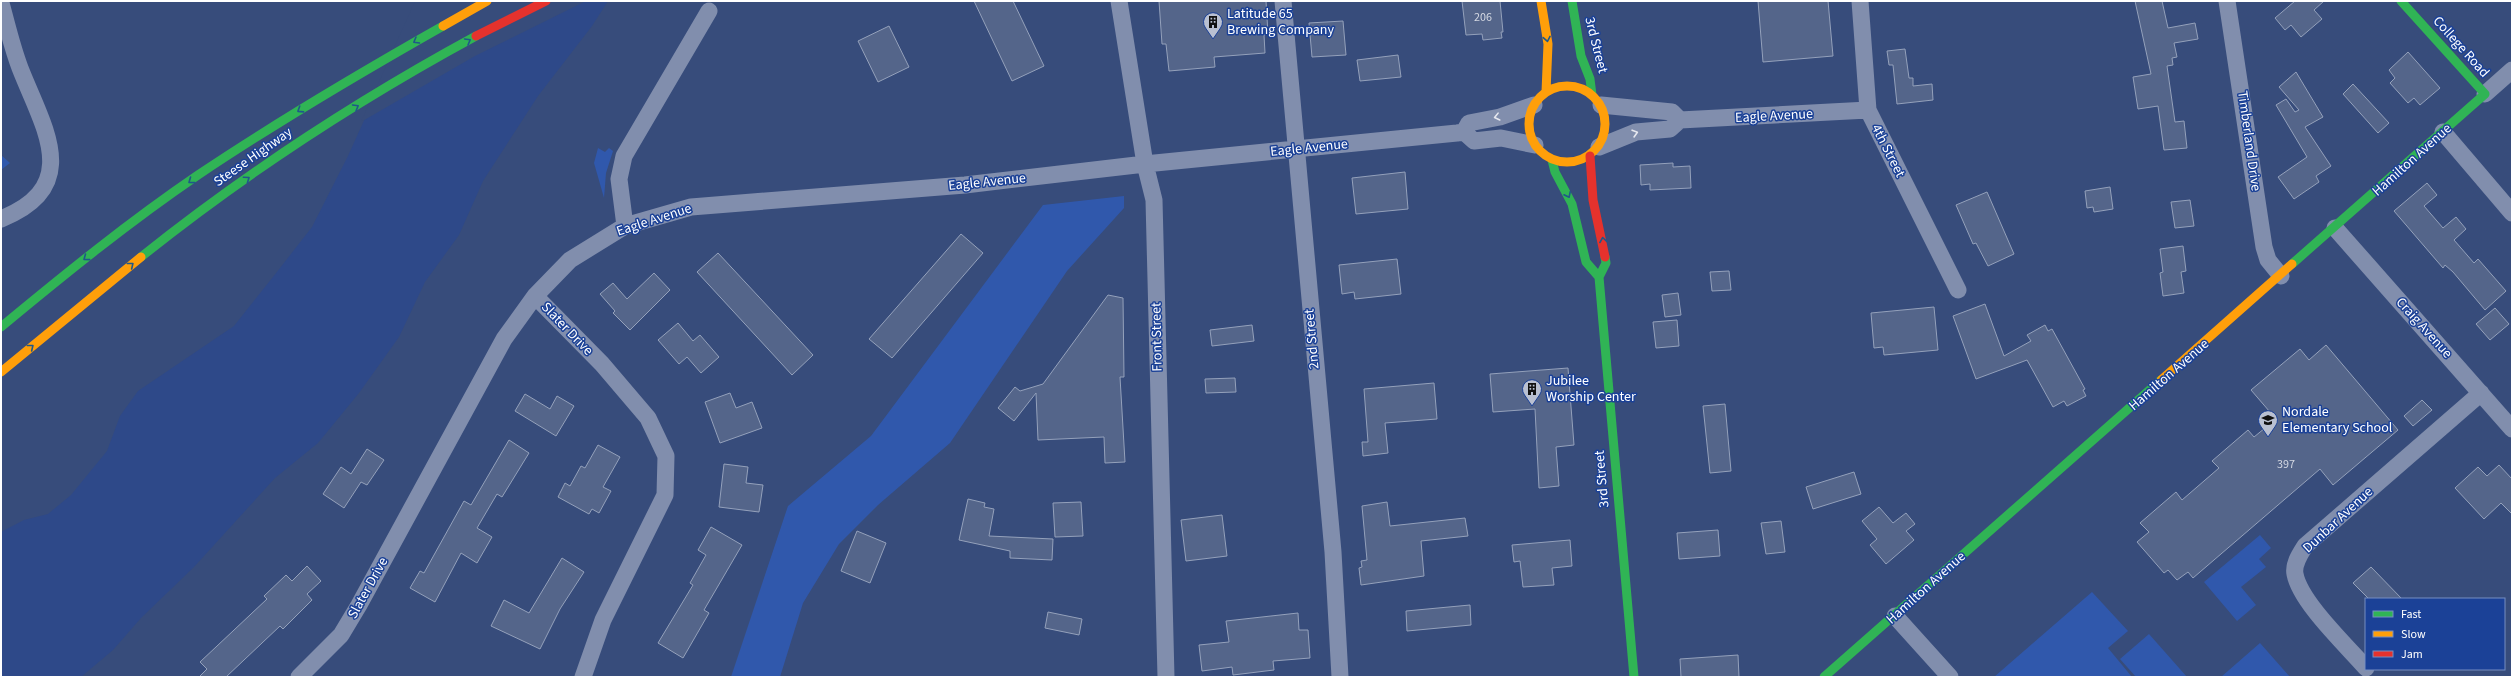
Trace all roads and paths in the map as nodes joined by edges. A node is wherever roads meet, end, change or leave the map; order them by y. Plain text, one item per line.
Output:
1 (487, 1) edge
2 (546, 1) edge
3 (1119, 1) edge
4 (1283, 1) edge
5 (1541, 1) edge
6 (1572, 1) edge
7 (1860, 1) edge
8 (2227, 1) edge
9 (2401, 1) edge
10 (1, 3) edge
11 (709, 11) dead end
12 (2512, 70) edge
13 (1546, 92) junction
14 (2485, 94) junction
15 (1596, 100) junction
16 (1534, 105) junction
17 (1868, 110) junction
18 (1680, 120) junction
19 (1464, 132) junction
20 (2443, 132) junction
21 (1535, 145) junction
22 (1296, 150) junction
23 (1594, 151) junction
24 (1552, 160) junction
25 (1145, 164) junction
26 (2512, 213) edge
27 (1, 219) edge
28 (626, 226) junction
29 (2335, 228) junction
30 (2281, 276) junction
31 (1599, 277) junction
32 (1958, 290) dead end
33 (535, 296) junction
34 (1, 327) edge
35 (1, 372) edge
36 (2481, 393) junction
37 (2512, 429) edge
38 (1895, 616) junction
39 (2365, 668) edge
40 (299, 677) edge
41 (583, 677) edge
42 (1166, 677) edge
43 (1340, 677) edge
44 (1634, 677) edge
45 (1824, 677) edge
46 (1950, 677) edge

1 -> 34 main road, Steese Highway
35 -> 2 main road, Steese Highway
3 - 25 street, Front Street
4 - 22 street, 2nd Street
5 -> 13 main road
6 - 15 main road, 3rd Street
7 - 17 street, 4th Street
8 - 30 street, Timberland Drive
9 - 14 main road, College Road
10 - 27 street
11 - 28 street
12 - 14 street, Hamilton Avenue
13 - 15 main road
13 - 16 main road
14 - 20 main road, Hamilton Avenue
15 - 18 street, Eagle Avenue
15 - 23 main road
16 -> 19 street, Eagle Avenue
16 - 21 main road
17 - 18 street, Eagle Avenue
17 - 32 street, 4th Street
23 -> 18 street, Eagle Avenue
19 - 21 street
19 - 22 street, Eagle Avenue
20 - 26 street
20 - 29 main road, Hamilton Avenue
21 - 24 main road
22 - 25 street, Eagle Avenue
22 - 43 street, 2nd Street
23 - 24 main road
31 -> 23 main road, 3rd Street
24 -> 31 main road
25 - 28 street, Eagle Avenue
25 - 42 street, Front Street
28 - 33 street, Eagle Avenue
29 - 30 main road, Hamilton Avenue
29 - 36 street, Craig Avenue
30 - 38 main road, Hamilton Avenue
31 - 44 main road, 3rd Street
33 - 40 street, Slater Drive
33 - 41 street, Slater Drive
36 - 37 street, Craig Avenue
36 - 39 street, Dunbar Avenue
38 - 45 main road, Hamilton Avenue
38 - 46 street

